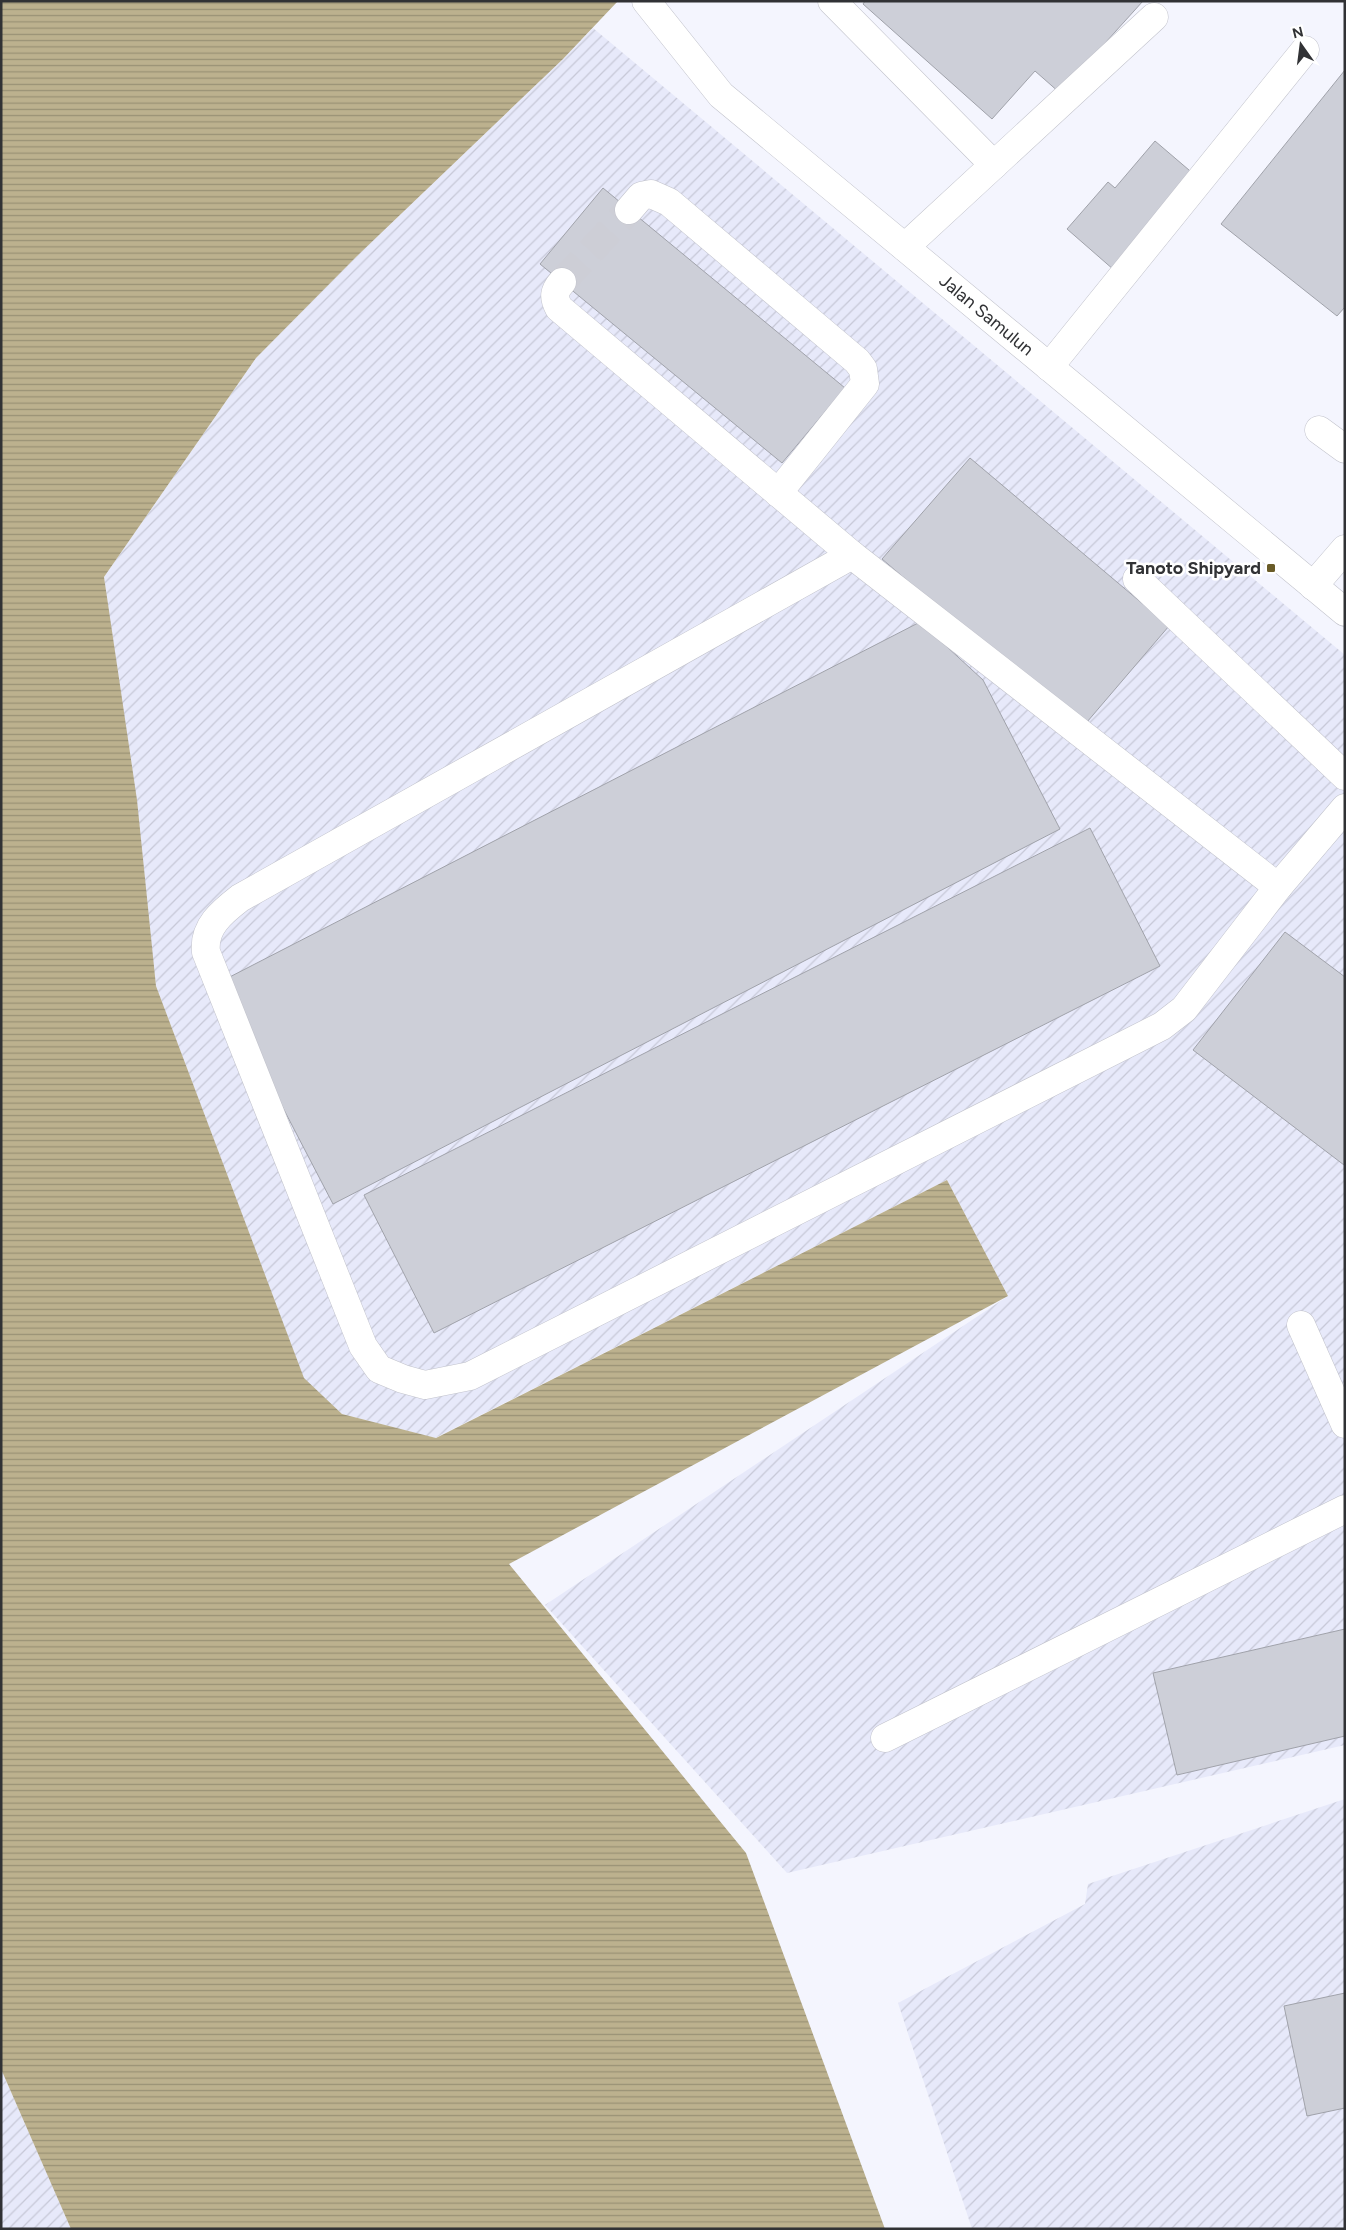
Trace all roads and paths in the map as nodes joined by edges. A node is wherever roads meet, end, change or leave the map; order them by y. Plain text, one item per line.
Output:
1 (646, 1) edge
2 (832, 1) edge
3 (1154, 17) dead end
4 (1305, 50) dead end
5 (994, 165) junction
6 (628, 210) tunnel mouth
7 (905, 247) junction
8 (562, 282) tunnel mouth
9 (1050, 367) junction
10 (1319, 430) dead end
11 (1345, 449) edge
12 (778, 493) junction
13 (1345, 549) edge
14 (852, 556) junction
15 (1136, 579) dead end
16 (1313, 586) junction
17 (1345, 612) edge
18 (1345, 776) edge
19 (1345, 808) edge
20 (1278, 887) junction
21 (1301, 1325) dead end
22 (1345, 1424) edge
23 (1345, 1509) edge
24 (885, 1738) dead end

1 - 7 street, Jalan Samulun
2 - 5 street
3 - 5 street
4 - 9 street
5 - 7 street
6 - 12 street
7 - 9 street, Jalan Samulun
8 - 12 street
9 - 16 street, Jalan Samulun
10 - 11 street
12 - 14 street
13 - 16 street
14 - 20 street
14 - 20 street
15 - 18 street
16 - 17 street, Jalan Samulun
19 - 20 street
21 - 22 street
23 - 24 street

